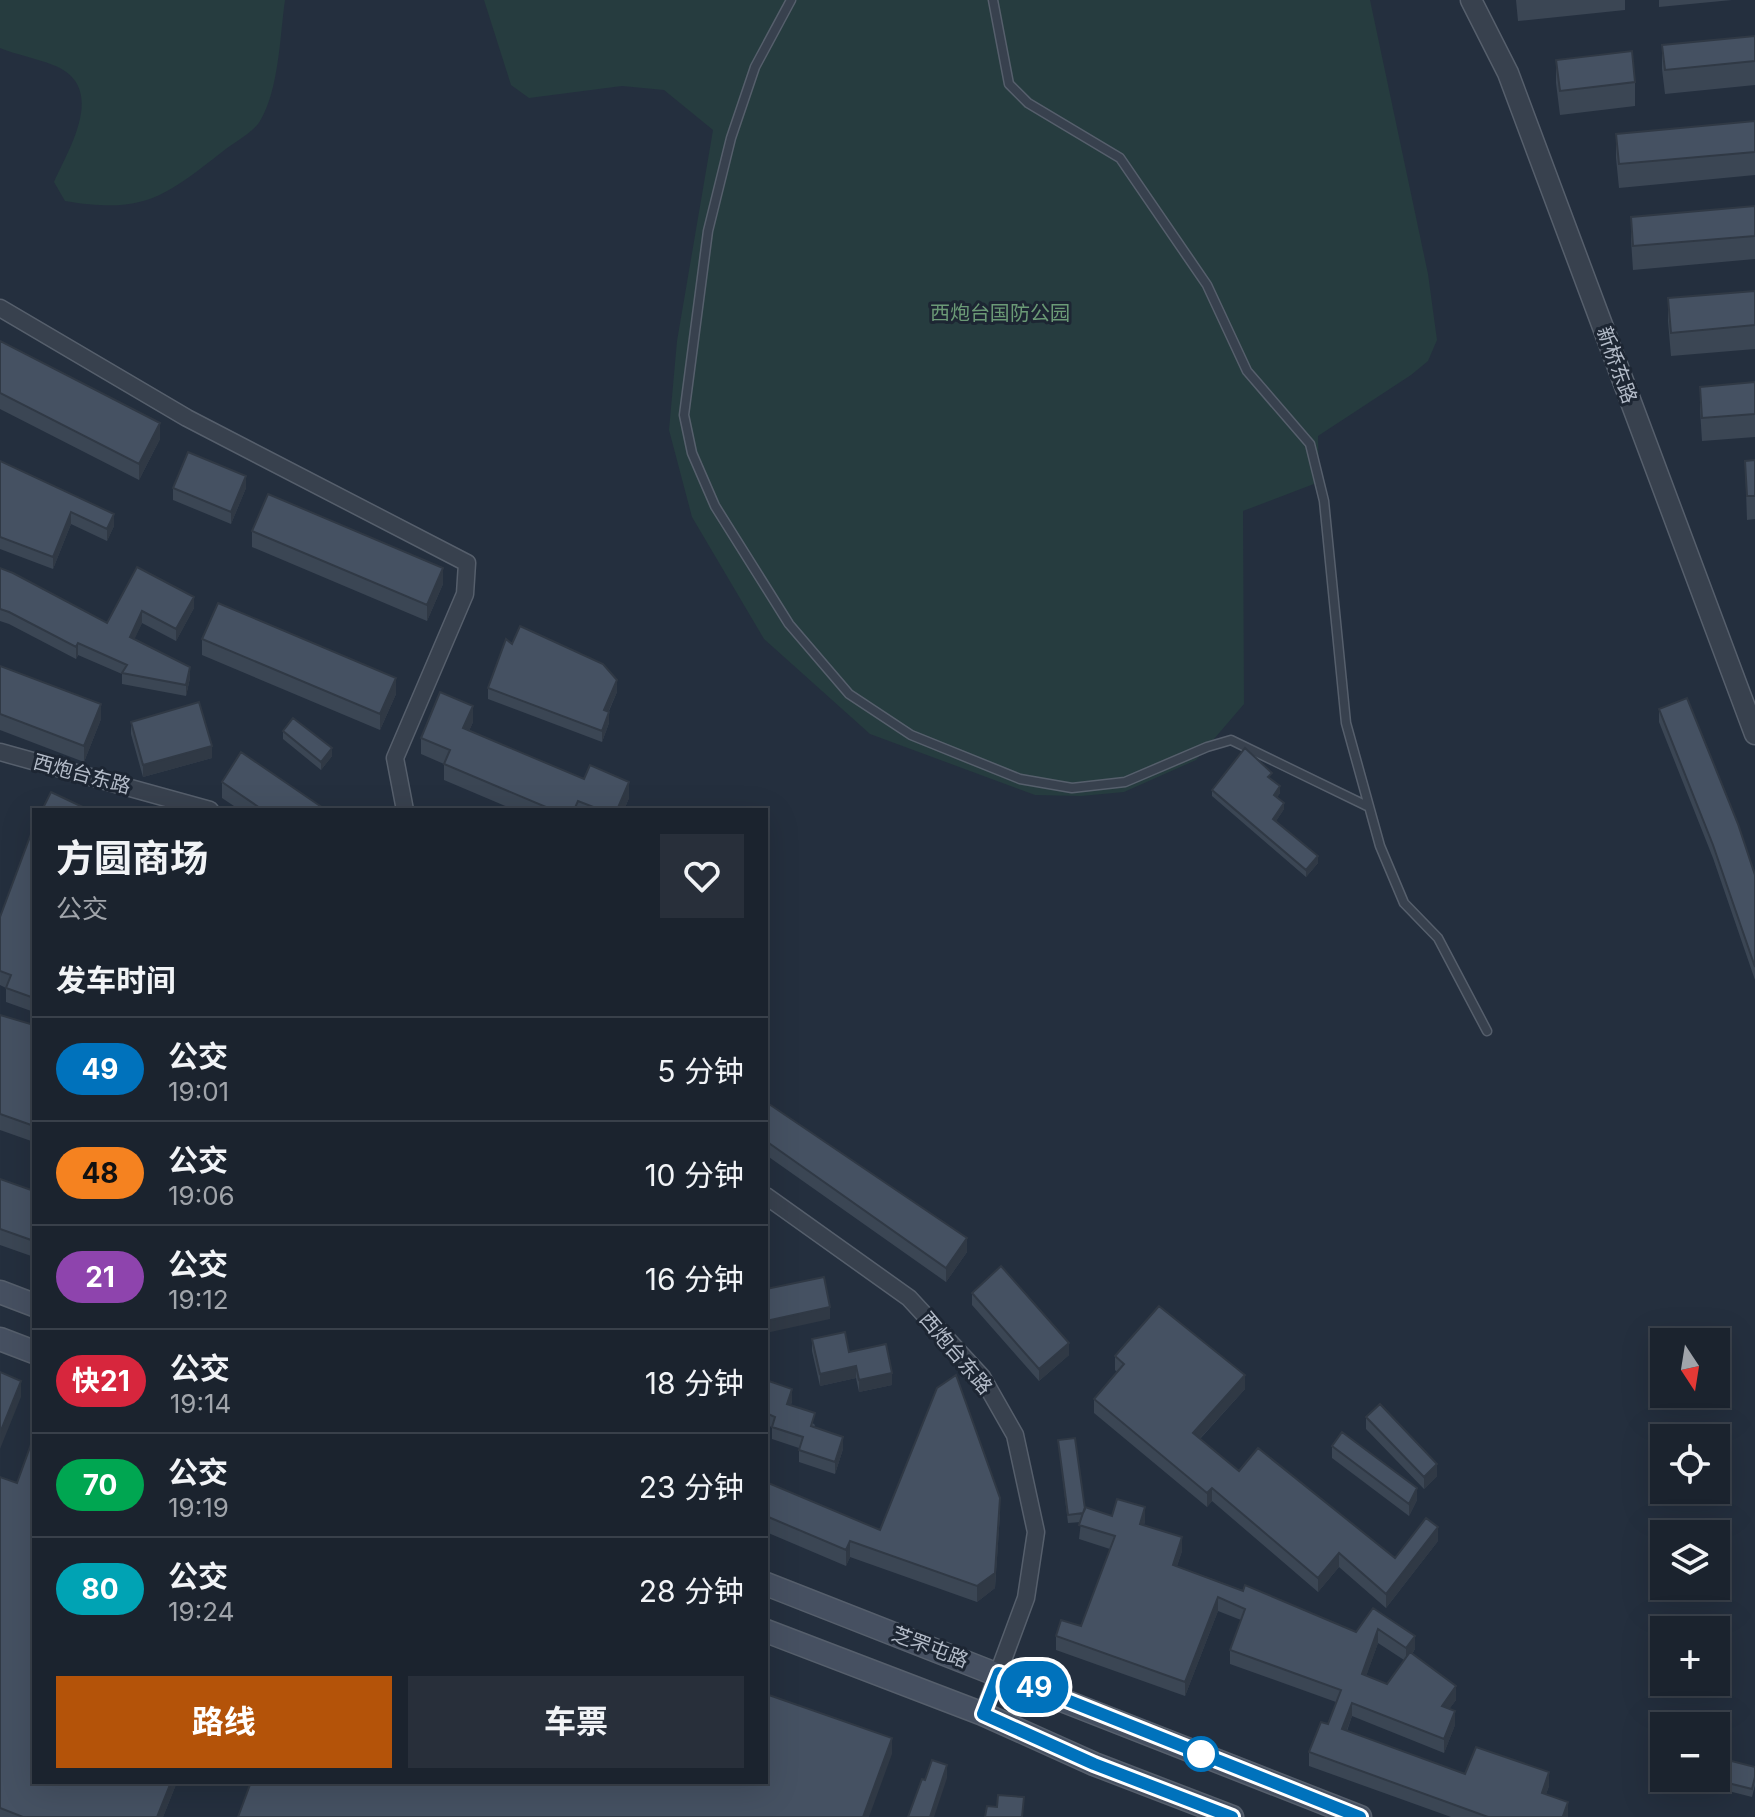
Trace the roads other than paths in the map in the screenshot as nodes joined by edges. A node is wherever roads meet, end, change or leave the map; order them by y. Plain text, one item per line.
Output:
1 (791, 0) edge
2 (993, 0) edge
3 (1471, 0) edge
4 (0, 308) edge
5 (1755, 734) edge
6 (0, 752) edge
7 (1369, 807) junction
8 (203, 808) edge
9 (405, 808) edge
10 (1487, 1031) dead end
11 (768, 1197) edge
12 (0, 1292) edge
13 (32, 1304) edge
14 (0, 1339) edge
15 (32, 1351) edge
16 (768, 1585) edge
17 (768, 1632) edge
18 (999, 1673) junction
19 (983, 1714) junction
20 (1232, 1817) edge
21 (1360, 1817) edge

1 - 7 lane
2 - 7 lane
3 - 5 street, 新桥东路
4 - 9 street
6 - 8 street, 西炮台东路
7 - 10 lane
11 - 18 street, 西炮台东路
12 - 13 main road
14 - 15 main road
16 - 18 main road, 芝罘屯路
17 - 19 main road
18 - 19 street, 西炮台东路
18 - 21 main road, 芝罘屯路
19 - 20 main road

